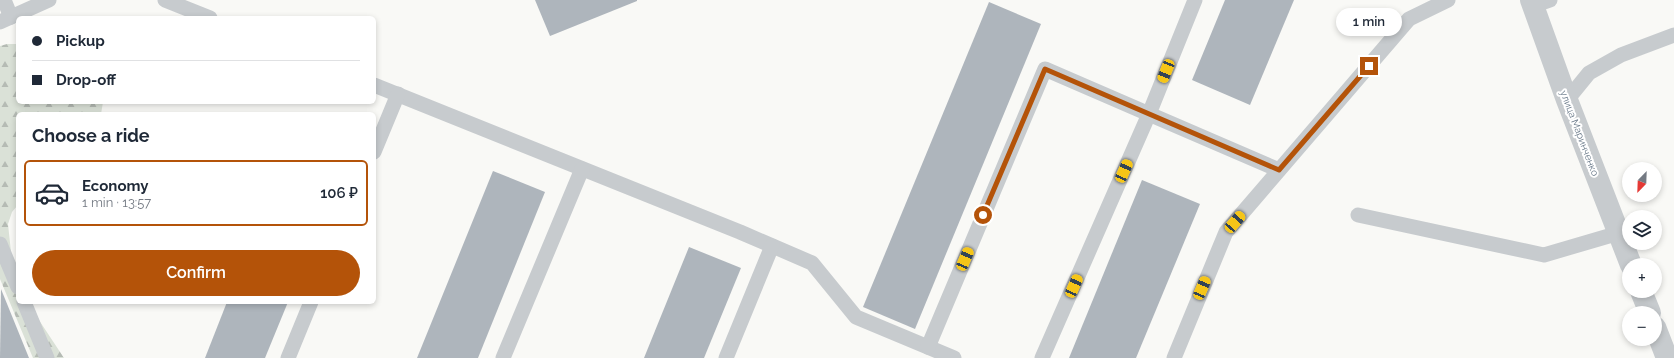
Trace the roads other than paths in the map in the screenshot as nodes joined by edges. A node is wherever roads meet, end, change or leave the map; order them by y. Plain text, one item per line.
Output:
1 (4, 0) edge
2 (49, 0) edge
3 (165, 0) edge
4 (1195, 0) edge
5 (1448, 0) edge
6 (1538, 2) edge
7 (205, 16) edge
8 (5, 20) edge
9 (1674, 35) edge
10 (376, 85) edge
11 (398, 94) junction
12 (1567, 100) junction
13 (1149, 114) junction
14 (376, 147) edge
15 (582, 169) junction
16 (1279, 170) junction
17 (1358, 215) dead end
18 (1619, 233) junction
19 (0, 244) edge
20 (772, 246) junction
21 (1628, 258) edge
22 (16, 282) edge
23 (25, 304) edge
24 (310, 304) edge
25 (1662, 345) edge
26 (928, 347) junction
27 (47, 358) edge
28 (288, 358) edge
29 (503, 358) edge
30 (726, 358) edge
31 (954, 358) edge
32 (1042, 358) edge
33 (1174, 358) edge
34 (1667, 358) edge

1 - 8 lane
2 - 8 lane
3 - 7 lane
4 - 13 lane
5 - 16 lane
6 - 12 street, улица Маринченко
9 - 12 lane
10 - 11 lane
11 - 14 lane
11 - 15 lane
12 - 18 street, улица Маринченко
13 - 16 lane
13 - 26 lane
13 - 32 lane
15 - 20 lane
15 - 29 lane
16 - 33 lane
17 - 18 lane
18 - 21 street, улица Маринченко
19 - 22 lane
20 - 26 lane
20 - 30 lane
23 - 27 lane
24 - 28 lane
25 - 34 street
26 - 31 lane

